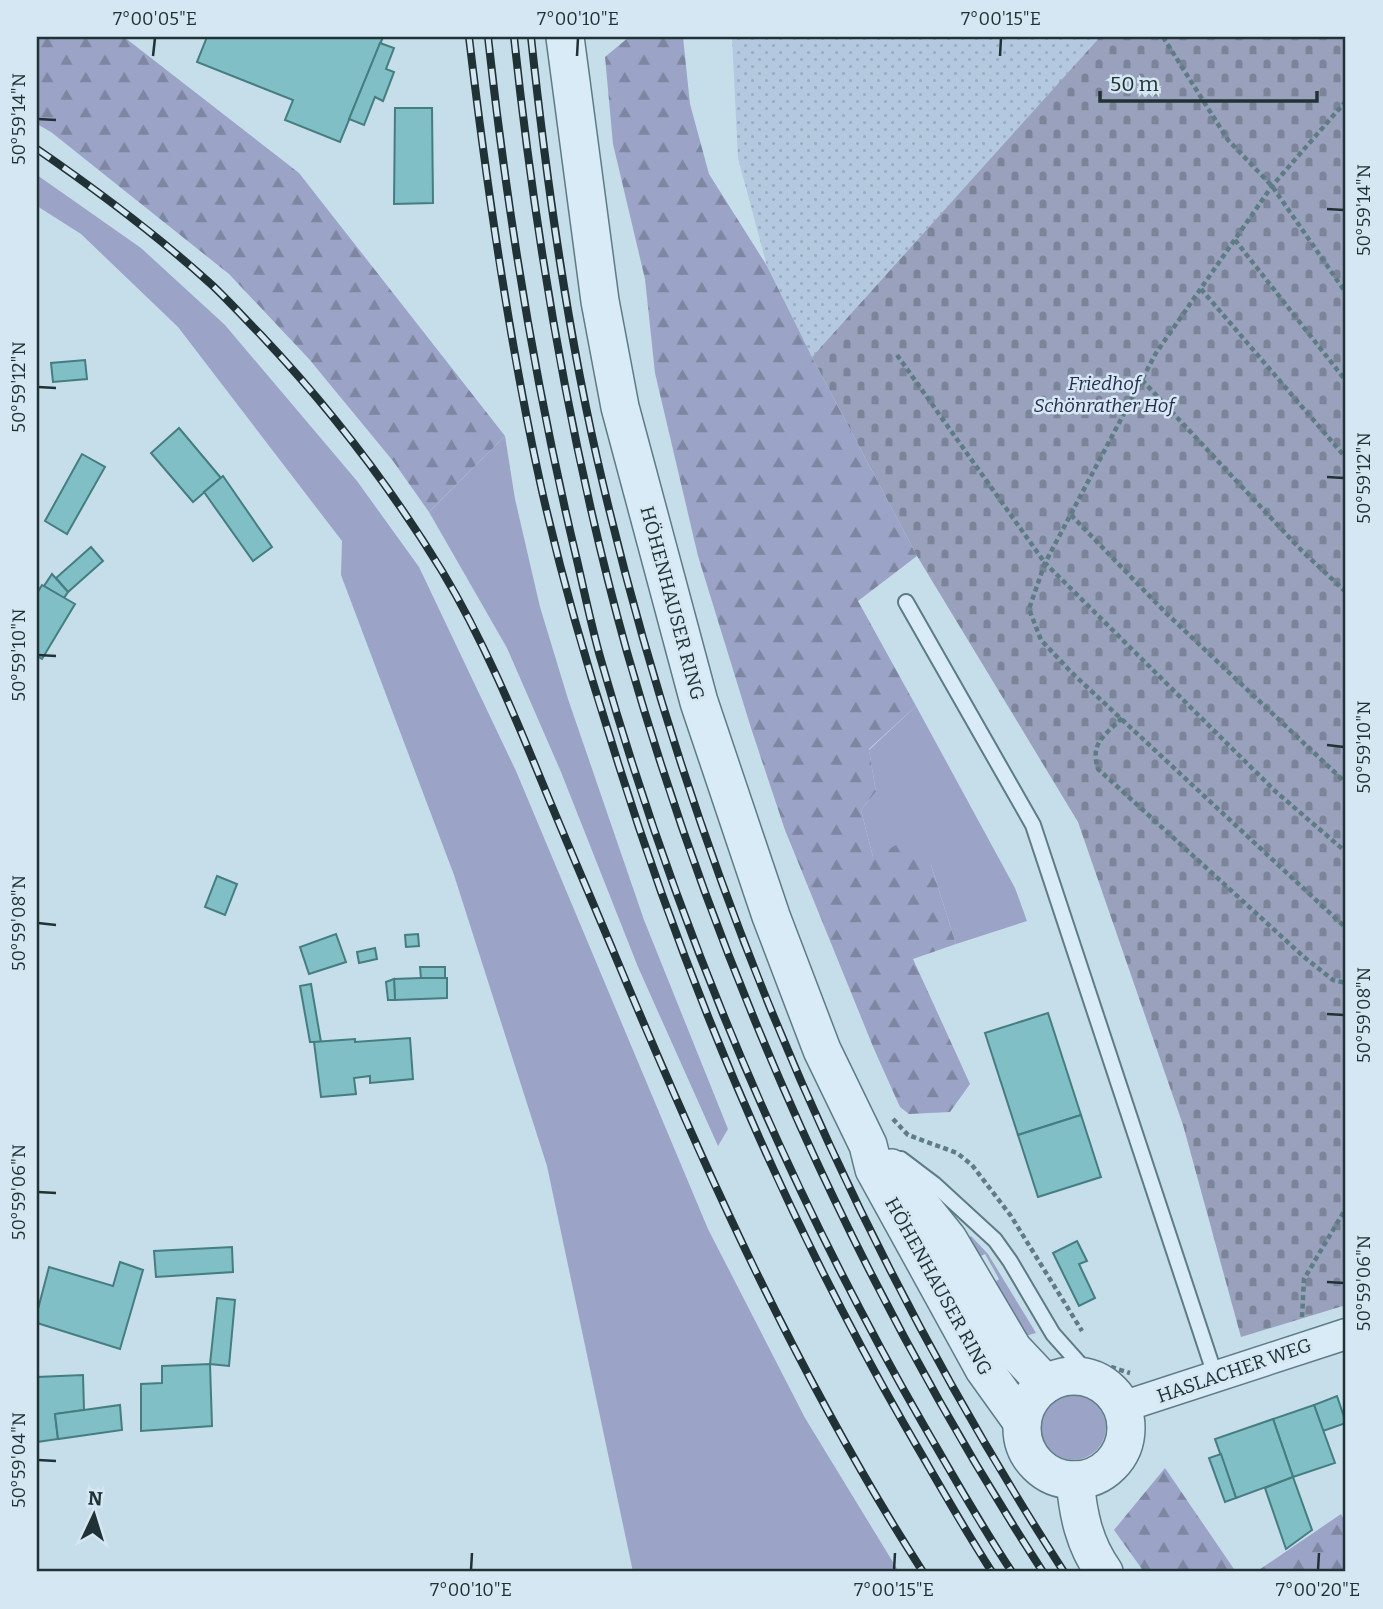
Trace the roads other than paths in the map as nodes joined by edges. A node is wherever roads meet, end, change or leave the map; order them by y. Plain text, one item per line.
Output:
1 (565, 37) edge
2 (906, 601) dead end
3 (868, 1145) junction
4 (1346, 1334) edge
5 (1101, 1373) junction
6 (1215, 1375) junction
7 (1046, 1384) junction
8 (1122, 1407) junction
9 (1022, 1422) junction
10 (1075, 1480) junction
11 (1104, 1572) edge

1 - 3 street, HÖHENHAUSER RING
2 - 6 lane
3 - 5 lane
3 - 7 street, HÖHENHAUSER RING
3 - 9 street, HÖHENHAUSER RING
4 - 6 street, HASLACHER WEG
5 - 7 street
5 - 8 street
6 - 8 street, HASLACHER WEG
7 - 9 street
8 - 10 street
9 - 10 street, HÖHENHAUSER RING
10 - 11 street

